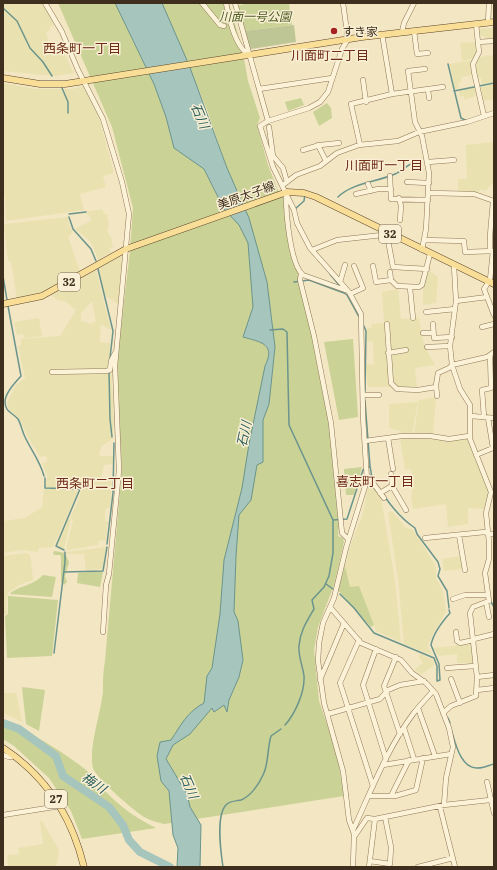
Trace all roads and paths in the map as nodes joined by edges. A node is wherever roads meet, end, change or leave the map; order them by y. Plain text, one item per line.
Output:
1 (45, 3) edge
2 (202, 3) edge
3 (226, 3) edge
4 (234, 3) edge
5 (343, 3) edge
6 (414, 3) edge
7 (489, 3) edge
8 (491, 22) edge
9 (476, 24) junction
10 (224, 26) dead end
11 (414, 31) junction
12 (402, 32) junction
13 (382, 34) junction
14 (348, 39) junction
15 (494, 41) edge
16 (478, 42) junction
17 (428, 53) dead end
18 (248, 55) junction
19 (425, 69) dead end
20 (3, 78) edge
21 (332, 78) junction
22 (85, 80) junction
23 (363, 80) dead end
24 (443, 87) dead end
25 (428, 89) junction
26 (259, 90) junction
27 (410, 91) junction
28 (392, 94) junction
29 (429, 98) dead end
30 (366, 102) junction
31 (494, 113) edge
32 (484, 116) junction
33 (268, 121) junction
34 (269, 127) dead end
35 (419, 132) junction
36 (339, 143) dead end
37 (318, 145) junction
38 (360, 145) junction
39 (303, 150) dead end
40 (454, 160) dead end
41 (326, 161) junction
42 (428, 162) junction
43 (390, 176) dead end
44 (287, 182) junction
45 (407, 182) dead end
46 (429, 183) junction
47 (368, 184) dead end
48 (283, 185) junction
49 (391, 189) junction
50 (371, 191) junction
51 (285, 193) junction
52 (429, 193) junction
53 (356, 194) dead end
54 (399, 198) junction
55 (428, 200) junction
56 (494, 201) edge
57 (400, 220) dead end
58 (389, 235) junction
59 (424, 240) junction
60 (129, 248) junction
61 (312, 250) junction
62 (422, 250) junction
63 (492, 251) edge
64 (430, 254) junction
65 (345, 265) dead end
66 (354, 266) dead end
67 (373, 266) dead end
68 (454, 266) junction
69 (427, 269) junction
70 (390, 272) dead end
71 (301, 274) junction
72 (391, 280) junction
73 (340, 282) junction
74 (491, 283) edge
75 (410, 288) junction
76 (350, 293) junction
77 (487, 297) junction
78 (456, 301) junction
79 (3, 304) edge
80 (456, 308) junction
81 (426, 312) dead end
82 (494, 315) edge
83 (413, 318) dead end
84 (387, 324) dead end
85 (433, 324) dead end
86 (494, 324) edge
87 (482, 327) dead end
88 (423, 333) dead end
89 (433, 333) junction
90 (452, 337) junction
91 (450, 346) junction
92 (427, 347) dead end
93 (406, 350) dead end
94 (116, 352) junction
95 (388, 354) junction
96 (492, 354) edge
97 (452, 365) junction
98 (52, 372) dead end
99 (492, 375) edge
100 (436, 388) junction
101 (365, 395) junction
102 (379, 395) dead end
103 (437, 396) dead end
104 (471, 416) junction
105 (486, 417) junction
106 (494, 418) edge
107 (469, 436) junction
108 (388, 438) junction
109 (365, 441) junction
110 (493, 446) edge
111 (476, 455) junction
112 (393, 469) dead end
113 (391, 474) dead end
114 (367, 475) junction
115 (392, 486) junction
116 (380, 493) junction
117 (384, 498) dead end
118 (406, 510) dead end
119 (488, 534) junction
120 (494, 534) edge
121 (458, 535) junction
122 (425, 538) dead end
123 (348, 539) junction
124 (465, 570) dead end
125 (487, 595) junction
126 (453, 599) dead end
127 (486, 602) junction
128 (330, 607) junction
129 (489, 617) dead end
130 (344, 623) junction
131 (103, 632) dead end
132 (456, 632) dead end
133 (494, 634) edge
134 (474, 639) junction
135 (359, 640) junction
136 (376, 649) junction
137 (396, 657) junction
138 (475, 666) junction
139 (447, 668) dead end
140 (494, 675) edge
141 (477, 677) junction
142 (450, 679) dead end
143 (320, 681) junction
144 (424, 681) junction
145 (494, 688) edge
146 (477, 690) junction
147 (433, 691) junction
148 (386, 692) junction
149 (368, 702) junction
150 (460, 702) junction
151 (348, 708) junction
152 (418, 708) junction
153 (328, 714) junction
154 (443, 714) junction
155 (404, 728) junction
156 (400, 734) junction
157 (3, 748) edge
158 (451, 754) junction
159 (3, 755) edge
160 (15, 756) junction
161 (434, 756) junction
162 (423, 758) junction
163 (386, 759) junction
164 (411, 760) junction
165 (383, 765) junction
166 (487, 782) dead end
167 (374, 786) junction
168 (369, 796) junction
169 (391, 796) junction
170 (490, 800) junction
171 (60, 806) junction
172 (442, 806) junction
173 (494, 813) edge
174 (3, 814) edge
175 (385, 817) junction
176 (375, 819) junction
177 (353, 830) junction
178 (354, 837) junction
179 (453, 858) junction
180 (370, 861) junction
181 (84, 867) edge
182 (353, 867) edge
183 (369, 867) edge
184 (418, 867) edge
185 (455, 867) edge

1 - 22 street
2 - 10 street
3 - 18 street
4 - 18 street
5 - 14 street
6 - 12 street
7 - 8 street
8 - 9 main road
9 - 11 main road
9 - 16 street
11 - 12 main road
11 - 17 street
12 - 13 main road
13 - 14 main road
13 - 28 street
14 - 18 main road
14 - 21 street
15 - 16 street
16 - 32 street
18 - 22 main road
18 - 26 street
19 - 27 street
20 - 22 main road
21 - 26 street
21 - 33 street
22 - 60 street
23 - 30 street
24 - 25 street
25 - 27 street
25 - 29 street
26 - 33 street
27 - 28 street
27 - 35 street
28 - 30 street
30 - 38 street
31 - 32 street
32 - 35 street
33 - 48 street
34 - 44 street
35 - 38 street
35 - 42 street
36 - 37 street
37 - 39 street
37 - 41 street
38 - 41 street
40 - 42 street
41 - 44 street
42 - 46 street
43 - 49 street
44 - 48 street
45 - 46 street
46 - 52 street
47 - 50 street
48 - 51 street
49 - 50 street
49 - 54 street
50 - 53 street
51 - 58 main road, 美原太子線 / 32
51 - 60 main road, 美原太子線 / 32
51 - 61 street
51 - 71 street
52 - 55 street
52 - 56 street
54 - 55 street
54 - 57 street
55 - 59 street
56 - 63 street
58 - 61 street
58 - 62 main road, 美原太子線 / 32
58 - 69 street
59 - 62 street
59 - 63 street
60 - 79 main road, 美原太子線 / 32
60 - 94 street
61 - 73 street
62 - 64 main road, 美原太子線 / 32
63 - 74 street
64 - 68 main road, 美原太子線 / 32
64 - 69 street
65 - 73 street
66 - 76 street
67 - 72 street
68 - 74 main road, 美原太子線 / 32
68 - 78 street
69 - 75 street
70 - 72 street
71 - 76 street
71 - 123 street
72 - 75 street
73 - 76 street
74 - 77 street
75 - 83 street
76 - 101 street
77 - 78 street
77 - 82 street
78 - 80 street
80 - 81 street
80 - 90 street
84 - 95 street
85 - 89 street
86 - 87 street
88 - 89 street
89 - 90 street
90 - 91 street
91 - 92 street
91 - 97 street
93 - 95 street
94 - 98 street
94 - 131 street
95 - 100 street
96 - 97 street
96 - 99 street
97 - 100 street
97 - 104 street
99 - 105 street
100 - 103 street
101 - 102 street
101 - 109 street
104 - 105 street
104 - 107 street
105 - 106 street
105 - 110 street
107 - 108 street
107 - 111 street
108 - 109 street
108 - 112 street
109 - 114 street
110 - 111 street
111 - 119 street
113 - 115 street
114 - 116 street
114 - 123 street
115 - 116 street
115 - 118 street
116 - 117 street
119 - 120 street
119 - 121 street
119 - 125 street
121 - 122 street
121 - 124 street
123 - 128 street
125 - 126 street
125 - 127 street
127 - 129 street
127 - 134 street
128 - 130 street
128 - 143 street
130 - 135 street
130 - 143 street
132 - 134 street
133 - 134 street
134 - 138 street
135 - 136 street
135 - 151 street
136 - 137 street
136 - 149 street
137 - 144 street
137 - 148 street
138 - 139 street
138 - 141 street
140 - 141 street
141 - 146 street
142 - 150 street
143 - 153 street
144 - 147 street
144 - 148 street
145 - 146 street
146 - 150 street
147 - 152 street
147 - 154 street
148 - 149 street
148 - 156 street
149 - 151 street
149 - 163 street
150 - 154 street
151 - 153 street
151 - 167 street
152 - 155 street
152 - 161 street
153 - 177 street
154 - 158 street
155 - 156 street
155 - 164 street
156 - 163 street
157 - 160 main road, 27
158 - 161 street
158 - 172 street
159 - 160 street
160 - 171 main road, 27
161 - 162 street
162 - 164 street
162 - 169 street
163 - 165 street
164 - 165 street
164 - 169 street
165 - 167 street
166 - 170 street
167 - 168 street
168 - 169 street
168 - 177 street
170 - 172 street
170 - 173 street
171 - 174 street
171 - 181 main road, 27
172 - 175 street
172 - 179 street
175 - 176 street
175 - 180 street
176 - 178 street
176 - 180 street
177 - 178 street
178 - 182 street
179 - 184 street
179 - 185 street
180 - 183 street

